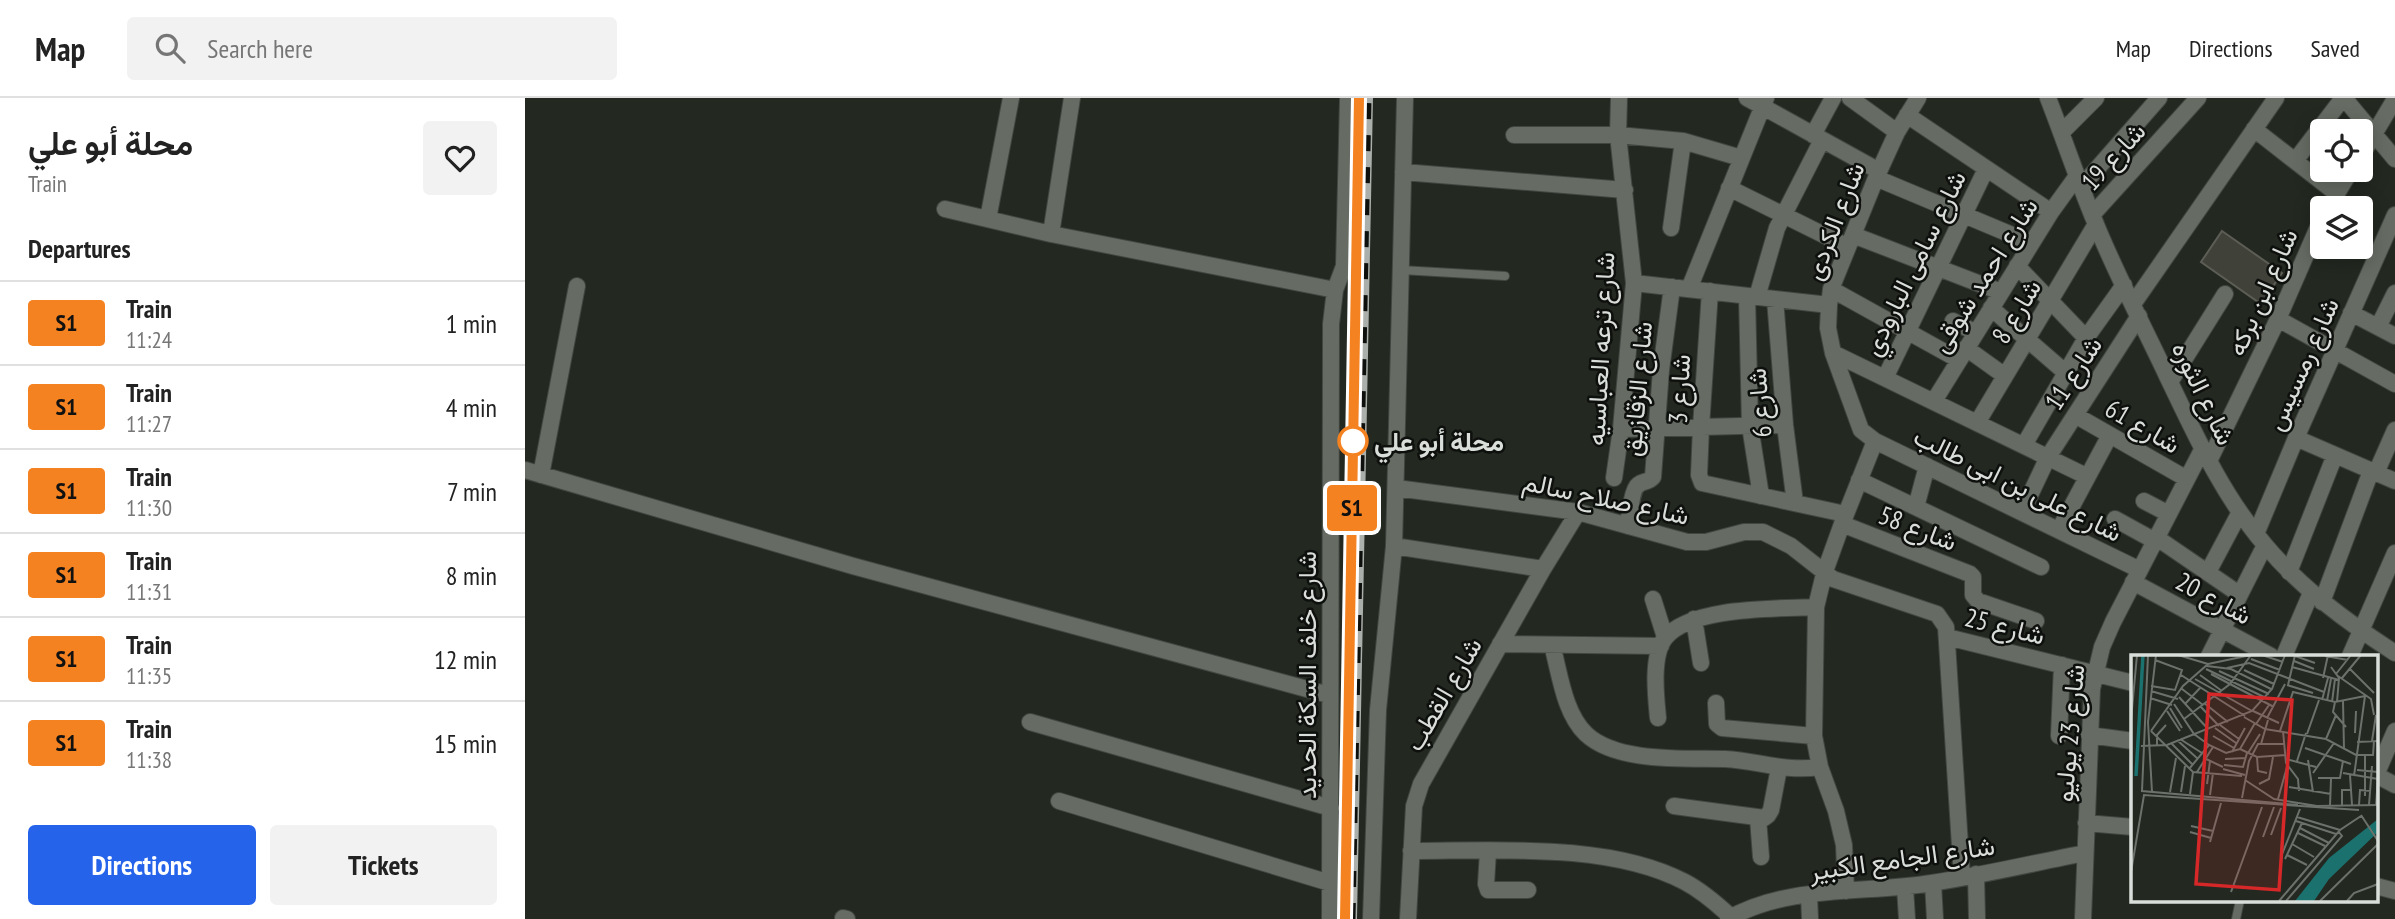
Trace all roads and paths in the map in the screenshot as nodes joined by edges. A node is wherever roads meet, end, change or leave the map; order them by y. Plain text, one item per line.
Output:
1 (1011, 98) edge
2 (1072, 98) edge
3 (1348, 98) edge
4 (1405, 98) edge
5 (1619, 98) edge
6 (1747, 98) edge
7 (1833, 98) edge
8 (1850, 98) edge
9 (1918, 98) edge
10 (2096, 98) edge
11 (2159, 98) edge
12 (2198, 98) edge
13 (2276, 98) edge
14 (2344, 98) edge
15 (2395, 99) edge
16 (2053, 101) edge
17 (1764, 102) edge
18 (1907, 115) junction
19 (2254, 130) junction
20 (1897, 132) junction
21 (2061, 134) junction
22 (1514, 135) dead end
23 (1618, 135) junction
24 (2374, 136) junction
25 (1818, 137) junction
26 (1683, 141) junction
27 (1741, 158) junction
28 (2395, 159) edge
29 (2295, 161) junction
30 (1986, 169) junction
31 (1403, 172) junction
32 (1878, 175) junction
33 (2079, 181) junction
34 (2343, 182) edge
35 (1729, 188) junction
36 (1625, 190) junction
37 (2336, 193) junction
38 (2334, 196) edge
39 (946, 209) dead end
40 (2051, 212) junction
41 (2395, 215) edge
42 (1785, 216) junction
43 (1963, 216) junction
44 (988, 219) junction
45 (2094, 220) junction
46 (1671, 228) dead end
47 (1051, 234) junction
48 (1851, 241) junction
49 (2032, 243) junction
50 (2310, 246) edge
51 (2017, 265) junction
52 (1938, 268) junction
53 (1401, 271) junction
54 (1505, 276) dead end
55 (1634, 283) junction
56 (2124, 285) junction
57 (577, 286) dead end
58 (1672, 287) junction
59 (1689, 289) junction
60 (1335, 290) junction
61 (1710, 291) junction
62 (2001, 292) junction
63 (2225, 293) dead end
64 (2395, 293) edge
65 (1752, 296) junction
66 (1830, 297) junction
67 (1775, 299) junction
68 (2051, 300) junction
69 (1991, 308) junction
70 (2136, 310) junction
71 (2351, 313) junction
72 (2278, 319) junction
73 (1953, 321) dead end
74 (2378, 327) junction
75 (1908, 331) junction
76 (1976, 333) junction
77 (2395, 336) edge
78 (2086, 338) junction
79 (2027, 339) junction
80 (2335, 351) junction
81 (1833, 353) junction
82 (1963, 354) junction
83 (2066, 373) junction
84 (2005, 376) junction
85 (1885, 378) junction
86 (2171, 382) junction
87 (2395, 384) edge
88 (1934, 401) junction
89 (2075, 415) junction
90 (1977, 423) junction
91 (1785, 425) junction
92 (1750, 426) junction
93 (1701, 427) junction
94 (1621, 429) junction
95 (1657, 429) junction
96 (2395, 430) edge
97 (2110, 435) junction
98 (2296, 438) junction
99 (1875, 441) junction
100 (2024, 445) junction
101 (2206, 455) junction
102 (2335, 455) junction
103 (2048, 457) junction
104 (1927, 466) junction
105 (2373, 472) junction
106 (533, 473) edge
107 (2086, 476) junction
108 (1614, 478) dead end
109 (2187, 479) junction
110 (1860, 480) junction
111 (2395, 481) edge
112 (1396, 488) junction
113 (1761, 496) junction
114 (2144, 501) dead end
115 (1794, 503) junction
116 (1916, 507) junction
117 (1578, 512) junction
118 (2022, 512) junction
119 (2240, 512) junction
120 (2169, 514) junction
121 (1843, 519) junction
122 (2115, 519) dead end
123 (1628, 526) junction
124 (2059, 530) junction
125 (2156, 540) junction
126 (2261, 540) junction
127 (1394, 546) junction
128 (2395, 554) edge
129 (2041, 567) dead end
130 (1543, 569) junction
131 (2208, 572) junction
132 (2289, 572) junction
133 (1824, 573) junction
134 (2137, 576) junction
135 (2239, 594) junction
136 (2316, 597) junction
137 (1653, 598) dead end
138 (1816, 607) junction
139 (1695, 619) junction
140 (2036, 621) dead end
141 (2221, 630) junction
142 (1946, 632) junction
143 (2362, 632) junction
144 (1663, 642) junction
145 (1500, 644) junction
146 (1552, 645) junction
147 (2395, 653) edge
148 (2209, 655) edge
149 (2269, 655) edge
150 (2285, 655) edge
151 (2350, 655) edge
152 (1701, 663) dead end
153 (2062, 665) junction
154 (2094, 673) junction
155 (2131, 682) edge
156 (1329, 695) junction
157 (1716, 703) dead end
158 (1658, 718) dead end
159 (1030, 722) dead end
160 (2395, 731) edge
161 (2089, 735) junction
162 (1814, 736) junction
163 (2059, 736) dead end
164 (2131, 741) edge
165 (1820, 767) junction
166 (1779, 768) junction
167 (2378, 770) edge
168 (2378, 776) edge
169 (2395, 785) edge
170 (1059, 801) dead end
171 (1674, 806) dead end
172 (1331, 808) junction
173 (1758, 818) junction
174 (2086, 823) junction
175 (2131, 827) edge
176 (1411, 851) junction
177 (1488, 851) junction
178 (2085, 853) junction
179 (1761, 857) dead end
180 (1969, 876) junction
181 (1330, 883) junction
182 (1933, 883) junction
183 (1905, 887) junction
184 (1528, 890) dead end
185 (1846, 891) junction
186 (1809, 895) junction
187 (1730, 918) edge
188 (1330, 919) edge
189 (1371, 919) edge
190 (1408, 919) edge
191 (1809, 919) edge
192 (1907, 919) edge
193 (1935, 919) edge
194 (1982, 919) edge
195 (2083, 919) edge

1 - 44 street
2 - 47 street
3 - 60 street, شارع خلف السكة الحديد
4 - 31 street
5 - 23 street, شارع ترعه العباسيه
6 - 17 street
7 - 25 street
8 - 20 street
9 - 18 street, شارع الكردى
10 - 21 street
11 - 33 street, شارع احمد شوقى
12 - 45 street, شارع 19
13 - 19 street, شارع 11
14 - 24 street
14 - 29 street
15 - 24 street
16 - 21 street, شارع الثوره
17 - 25 street
17 - 27 street
18 - 20 street, شارع الكردى
18 - 30 street
19 - 29 street
19 - 70 street, شارع 11
20 - 32 street, شارع الكردى
21 - 33 street, شارع الثوره
22 - 23 street
23 - 26 street
23 - 36 street, شارع ترعه العباسيه
24 - 28 street
25 - 32 street
25 - 42 street
26 - 27 street
26 - 46 street
27 - 35 street
29 - 37 street
30 - 40 street
30 - 43 street, شارع سامى البارودي
31 - 36 street
31 - 53 street
32 - 43 street
32 - 48 street, شارع الكردى
33 - 40 street, شارع احمد شوقى
33 - 45 street, شارع الثوره
34 - 37 street, شارع ابن بركه
35 - 42 street
35 - 59 street
36 - 55 street, شارع ترعه العباسيه
37 - 38 street, شارع ابن بركه
39 - 44 street
40 - 49 street, شارع احمد شوقى
41 - 71 street, شارع رمسيس
42 - 48 street
42 - 65 street
43 - 49 street
43 - 52 street, شارع سامى البارودي
44 - 47 street
45 - 56 street, شارع الثوره
45 - 68 street, شارع 8
47 - 60 street
48 - 52 street
48 - 66 street, شارع الكردى
49 - 51 street, شارع احمد شوقى
50 - 72 street, شارع ابن بركه
51 - 62 street, شارع احمد شوقى
51 - 68 street
52 - 62 street
52 - 75 street, شارع سامى البارودي
53 - 54 lane
53 - 112 street
55 - 58 street
55 - 94 street, شارع ترعه العباسيه
56 - 70 street, شارع الثوره
56 - 78 street
57 - 106 street
58 - 59 street
58 - 95 street, شارع الزقازيق
59 - 61 street
60 - 156 street, شارع خلف السكة الحديد
61 - 65 street
61 - 93 street, شارع 3
62 - 69 street, شارع احمد شوقى
63 - 86 street
64 - 74 street
65 - 67 street
65 - 92 street
66 - 67 street
66 - 75 street
66 - 81 street, شارع الكردى
67 - 91 street, شارع 6
68 - 78 street
68 - 79 street, شارع 8
69 - 76 street, شارع احمد شوقى
69 - 79 street
70 - 86 street, شارع الثوره
70 - 89 street, شارع 11
71 - 74 street
71 - 80 street, شارع رمسيس
72 - 80 street
72 - 101 street, شارع ابن بركه
73 - 76 street
74 - 77 street
75 - 82 street
75 - 85 street, شارع سامى البارودي
76 - 82 street, شارع احمد شوقى
78 - 83 street
79 - 83 street
79 - 84 street, شارع 8
80 - 87 street
80 - 98 street, شارع رمسيس
81 - 85 street
81 - 99 street, شارع الكردى
82 - 84 street
82 - 88 street, شارع احمد شوقى
83 - 100 street
84 - 90 street, شارع 8
85 - 88 street
86 - 101 street, شارع الثوره
88 - 90 street
89 - 97 street, شارع 61
89 - 103 street, شارع 11
90 - 100 street
91 - 92 street
91 - 115 street, شارع 6
92 - 93 street
92 - 113 street
93 - 95 street
93 - 113 street, شارع 3
94 - 95 street
94 - 108 street, شارع ترعه العباسيه
95 - 123 street, شارع الزقازيق
96 - 105 street
97 - 107 street
97 - 109 street, شارع 61
98 - 102 street
98 - 126 street, شارع رمسيس
99 - 104 street, شارع على بن ابى طالب
99 - 110 street
100 - 103 street
101 - 109 street, شارع 23 يوليو
101 - 119 street, شارع الثوره
102 - 105 street
102 - 132 street
103 - 107 street
103 - 118 street, شارع 11
104 - 116 street
104 - 118 street, شارع على بن ابى طالب
105 - 111 street
105 - 136 street
106 - 156 street
107 - 124 street
109 - 120 street, شارع 23 يوليو
110 - 116 street
110 - 121 street
112 - 117 street, شارع صلاح سالم
112 - 127 street
113 - 115 street
114 - 120 street
115 - 121 street
116 - 129 street
117 - 123 street, شارع صلاح سالم
117 - 130 street, شارع القطب
118 - 124 street, شارع على بن ابى طالب
119 - 126 street, شارع الثوره
119 - 131 street
120 - 125 street, شارع 23 يوليو
121 - 133 street
121 - 140 street, شارع 58
122 - 125 street
123 - 133 street, شارع صلاح سالم
124 - 134 street, شارع على بن ابى طالب
125 - 131 street
125 - 134 street, شارع 23 يوليو
126 - 132 street, شارع الثوره
126 - 135 street, شارع رمسيس
127 - 130 street
127 - 189 street
128 - 143 street
130 - 145 street, شارع القطب
131 - 135 street
132 - 136 street, شارع الثوره
133 - 138 street
133 - 142 street, شارع صلاح سالم
134 - 141 street, شارع 20
134 - 154 street, شارع 23 يوليو
135 - 141 street, شارع رمسيس
136 - 143 street, شارع الثوره
136 - 150 street
137 - 144 street
138 - 139 street
138 - 162 street
139 - 144 street
139 - 152 street
141 - 148 street, شارع رمسيس
141 - 149 street, شارع 20
142 - 153 street, شارع 25
142 - 180 street
143 - 147 street, شارع الثوره
143 - 151 street
144 - 146 street
144 - 158 street
145 - 146 street
145 - 176 street, شارع القطب
146 - 166 street
153 - 154 street, شارع 25
153 - 163 street
154 - 155 street, شارع 25
154 - 161 street, شارع 23 يوليو
156 - 172 street, شارع خلف السكة الحديد
157 - 162 street
159 - 172 street
160 - 167 street
161 - 164 street
161 - 174 street, شارع 23 يوليو
162 - 165 street
165 - 166 street
165 - 185 street
166 - 173 street
168 - 169 street
170 - 181 street
171 - 173 street
172 - 181 street, شارع خلف السكة الحديد
173 - 179 street
174 - 175 street
174 - 178 street, شارع 23 يوليو
176 - 177 street
176 - 190 street, شارع القطب
177 - 184 street
177 - 187 street
178 - 180 street, شارع الجامع الكبير
178 - 195 street, شارع 23 يوليو
180 - 182 street, شارع الجامع الكبير
180 - 194 street
181 - 188 street, شارع خلف السكة الحديد
182 - 183 street, شارع الجامع الكبير
182 - 193 street
183 - 185 street, شارع الجامع الكبير
183 - 192 street
185 - 186 street, شارع الجامع الكبير
186 - 187 street, شارع الجامع الكبير
186 - 191 street

